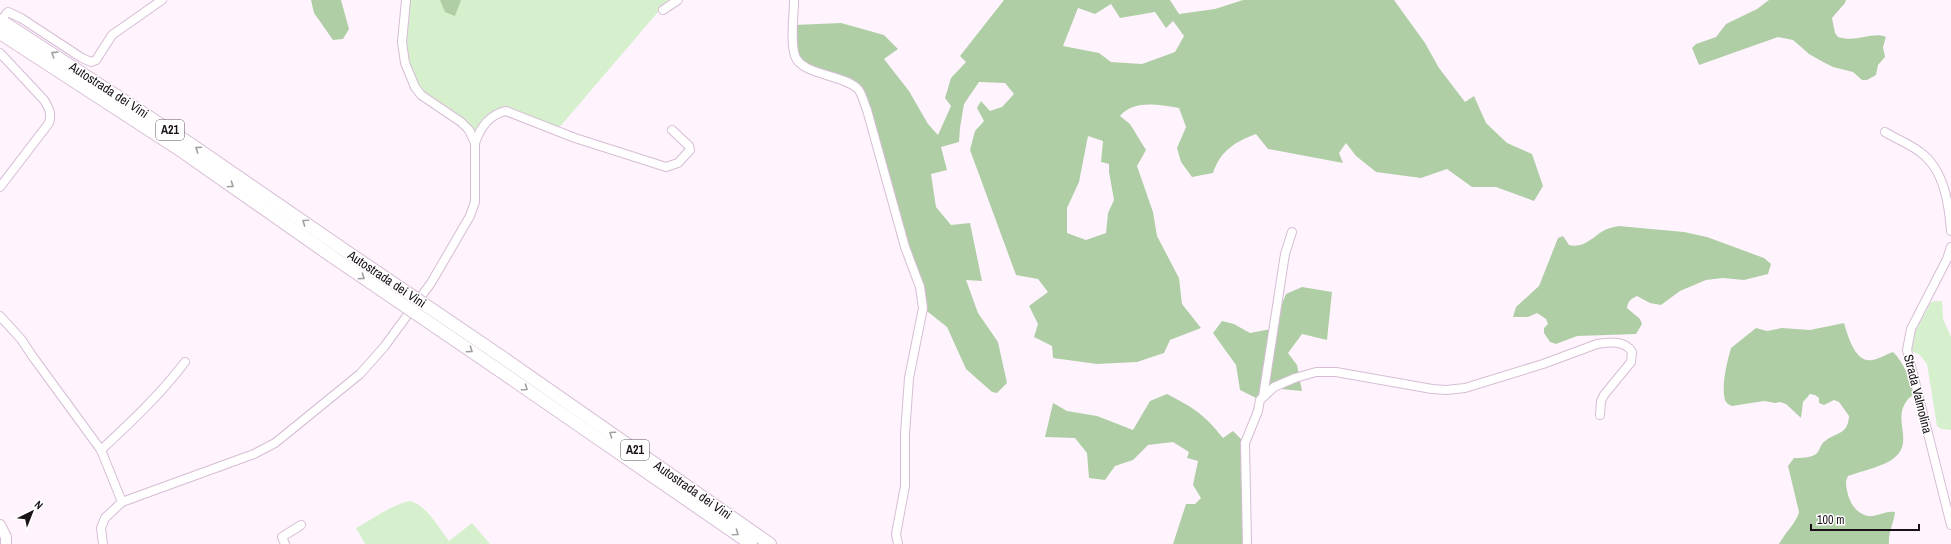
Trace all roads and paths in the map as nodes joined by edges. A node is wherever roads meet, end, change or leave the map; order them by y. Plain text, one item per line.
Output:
1 (162, 0) edge
2 (406, 0) edge
3 (678, 0) edge
4 (794, 0) edge
5 (663, 10) dead end
6 (3, 17) edge
7 (0, 33) edge
8 (0, 53) edge
9 (672, 130) dead end
10 (1885, 132) dead end
11 (475, 143) junction
12 (0, 186) edge
13 (1951, 231) edge
14 (1292, 232) dead end
15 (1951, 247) edge
16 (333, 250) junction
17 (0, 309) edge
18 (0, 316) edge
19 (12, 328) junction
20 (496, 361) junction
21 (185, 362) dead end
22 (1263, 397) junction
23 (1600, 415) dead end
24 (101, 450) junction
25 (122, 502) junction
26 (301, 525) dead end
27 (1951, 525) edge
28 (0, 526) edge
29 (6, 544) edge
30 (103, 544) edge
31 (284, 544) edge
32 (751, 544) edge
33 (770, 544) edge
34 (898, 544) edge
35 (1247, 544) edge

1 - 6 street
2 - 11 street
3 - 5 street
4 - 34 street
16 -> 6 highway, Autostrada dei Vini / A21
7 -> 16 highway, Autostrada dei Vini / A21
8 - 12 street
9 - 11 street
10 - 13 street
11 - 25 street
14 - 22 street
15 - 27 street, Strada Valmolina
16 - 20 highway, Autostrada dei Vini / A21, bridge
17 - 19 street
18 - 19 street
19 - 24 street
20 -> 32 highway, Autostrada dei Vini / A21
33 -> 20 highway, Autostrada dei Vini / A21
21 - 24 street
22 - 23 street
22 - 35 street
24 - 25 street
25 - 30 street
26 - 31 street
28 - 29 main road

